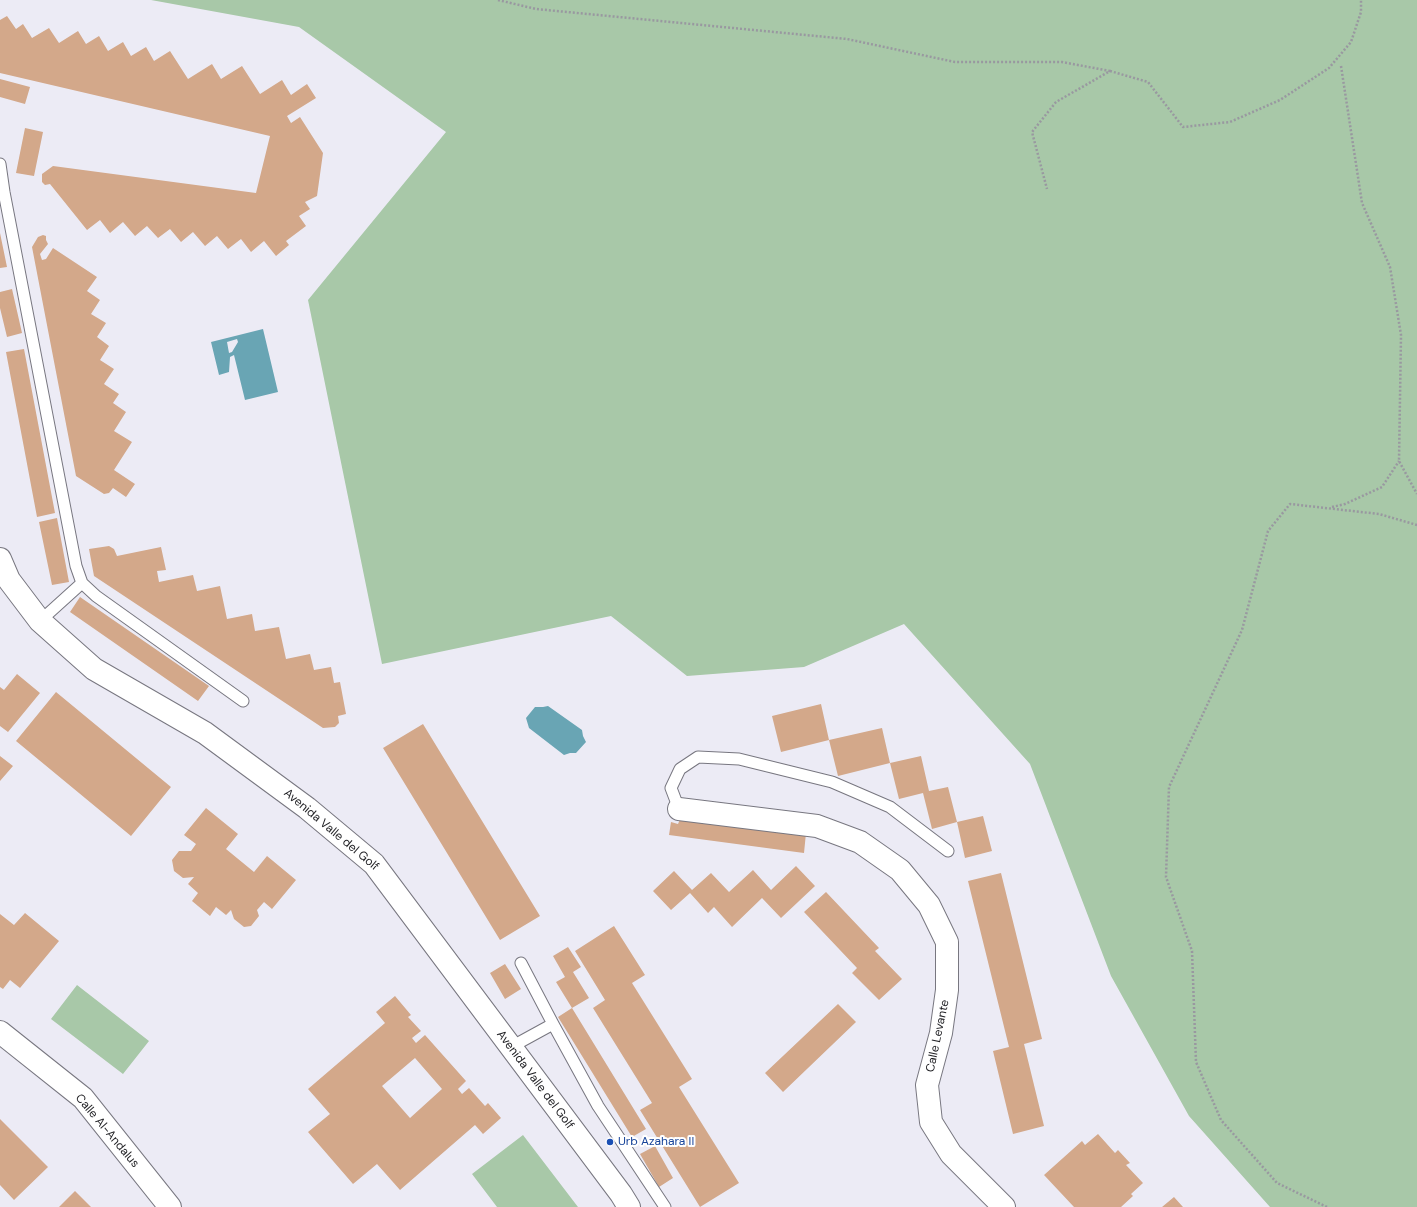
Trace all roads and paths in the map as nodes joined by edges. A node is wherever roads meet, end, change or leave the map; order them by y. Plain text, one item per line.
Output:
1 (498, 0) edge
2 (1361, 0) edge
3 (1341, 66) dead end
4 (1110, 71) junction
5 (0, 164) edge
6 (1047, 189) dead end
7 (1399, 461) junction
8 (1417, 494) edge
9 (1328, 508) junction
10 (1417, 525) edge
11 (0, 559) edge
12 (82, 583) junction
13 (40, 621) junction
14 (243, 700) dead end
15 (679, 810) joint
16 (948, 851) dead end
17 (521, 963) dead end
18 (553, 1024) junction
19 (0, 1032) edge
20 (511, 1047) junction
21 (170, 1207) edge
22 (629, 1207) edge
23 (665, 1207) edge
24 (1004, 1207) edge
25 (1327, 1207) edge

1 - 4 path
2 - 4 path
3 - 7 path
4 - 6 path
5 - 12 lane
7 - 8 path
7 - 9 path
9 - 10 path
9 - 25 path
11 - 13 street, Avenida Valle del Golf
12 - 13 lane
12 - 14 lane
13 - 20 street, Avenida Valle del Golf
15 - 16 lane
15 - 24 street, Calle Levante
17 - 18 lane
18 - 20 lane
18 - 23 lane
19 - 21 street, Calle Al-Andalus
20 - 22 street, Avenida Valle del Golf

